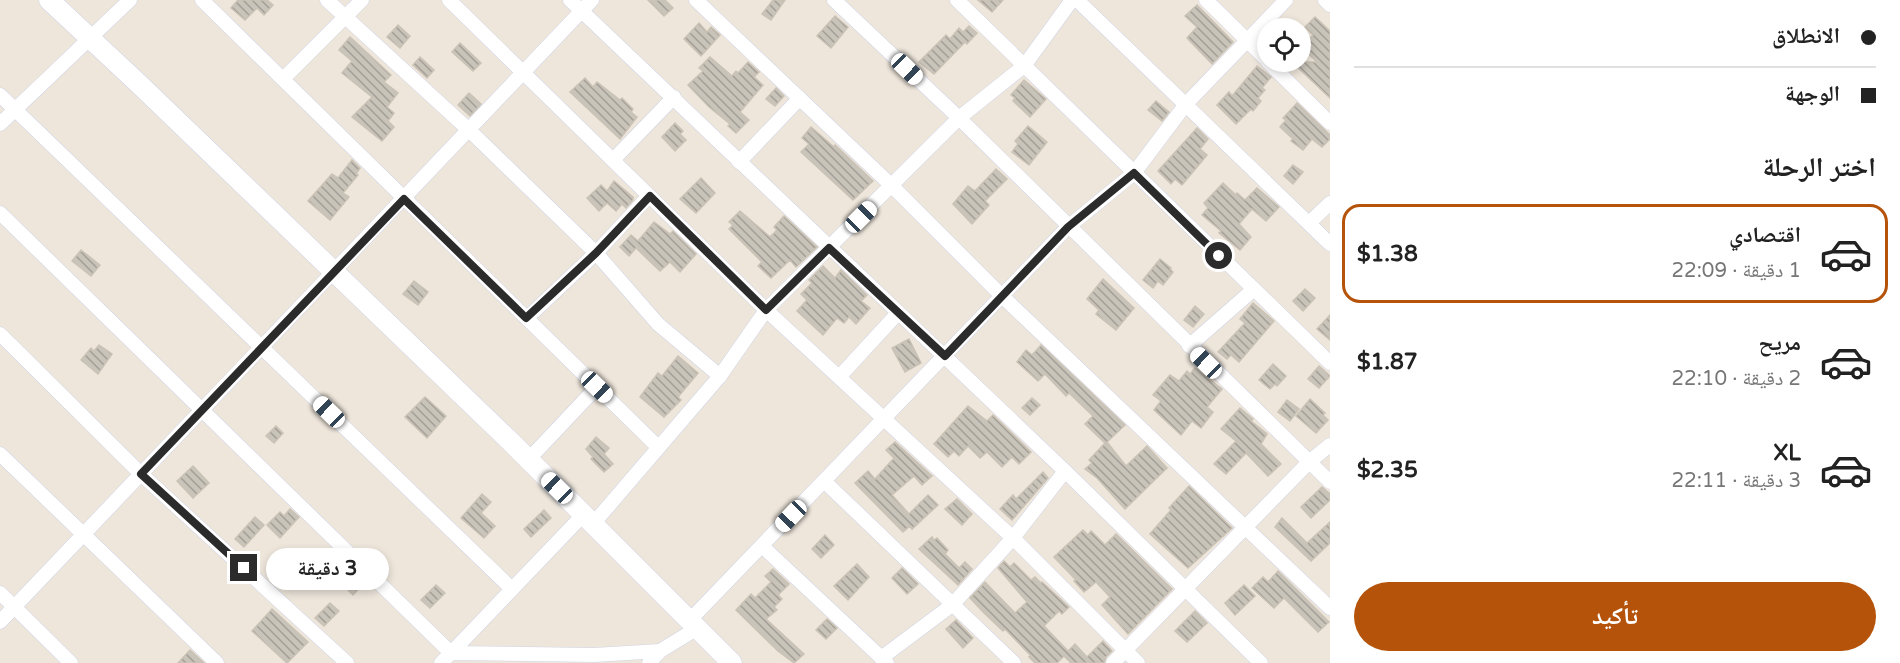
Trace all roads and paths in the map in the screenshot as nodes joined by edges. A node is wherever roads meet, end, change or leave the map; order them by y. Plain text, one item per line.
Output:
1 (49, 0) edge
2 (130, 0) edge
3 (202, 0) edge
4 (327, 0) edge
5 (362, 0) edge
6 (449, 0) edge
7 (570, 0) edge
8 (592, 0) edge
9 (696, 0) edge
10 (957, 0) edge
11 (1072, 0) edge
12 (1077, 0) edge
13 (1206, 0) edge
14 (1286, 0) edge
15 (1325, 0) edge
16 (838, 1) edge
17 (1330, 5) edge
18 (581, 11) junction
19 (344, 18) junction
20 (90, 40) junction
21 (1247, 40) junction
22 (1257, 50) edge
23 (1024, 66) junction
24 (1279, 72) edge
25 (523, 73) junction
26 (283, 79) junction
27 (0, 95) edge
28 (674, 97) junction
29 (800, 98) junction
30 (1186, 104) junction
31 (15, 110) junction
32 (959, 118) junction
33 (1330, 123) edge
34 (0, 124) edge
35 (470, 131) junction
36 (613, 160) junction
37 (739, 162) junction
38 (1134, 173) junction
39 (892, 186) junction
40 (650, 196) junction
41 (404, 199) junction
42 (1330, 203) edge
43 (0, 213) edge
44 (1309, 223) junction
45 (1068, 227) junction
46 (1330, 244) edge
47 (829, 248) junction
48 (596, 253) junction
49 (334, 272) junction
50 (1254, 289) junction
51 (1002, 296) junction
52 (766, 310) junction
53 (898, 313) junction
54 (526, 318) junction
55 (0, 334) edge
56 (1189, 346) junction
57 (262, 348) junction
58 (945, 356) junction
59 (1330, 363) edge
60 (720, 376) junction
61 (840, 376) junction
62 (597, 387) junction
63 (202, 411) junction
64 (884, 419) junction
65 (1330, 445) edge
66 (658, 447) junction
67 (0, 454) edge
68 (528, 460) junction
69 (1309, 462) junction
70 (1065, 471) junction
71 (141, 474) junction
72 (824, 481) junction
73 (1330, 482) edge
74 (588, 519) junction
75 (1246, 528) junction
76 (83, 535) junction
77 (1013, 538) junction
78 (762, 546) junction
79 (1185, 589) junction
80 (512, 590) junction
81 (0, 593) edge
82 (952, 605) junction
83 (14, 607) junction
84 (1330, 608) edge
85 (0, 622) edge
86 (693, 625) junction
87 (1126, 650) junction
88 (660, 651) junction
89 (446, 658) edge
90 (884, 660) edge
91 (71, 663) edge
92 (217, 663) edge
93 (347, 663) edge
94 (649, 663) edge
95 (732, 663) edge
96 (1014, 663) edge
97 (1113, 663) edge
98 (1138, 663) edge
99 (1261, 663) edge

1 - 20 street
2 - 20 street
3 - 26 street
4 - 19 street
5 - 19 street
6 - 25 street
7 - 18 street
8 - 18 street
9 - 29 street
10 - 23 street
11 - 23 street
12 - 30 street
13 - 21 street
14 - 21 street
15 - 17 street
16 - 32 street
18 - 25 street
18 - 28 street
19 - 26 street
19 - 35 street
20 - 31 street
20 - 49 street
21 - 22 street
21 - 30 street
23 - 32 street
23 - 38 street
24 - 33 street
25 - 35 street
25 - 36 street
26 - 41 street
27 - 31 street
28 - 36 street
28 - 37 street
29 - 37 street
29 - 39 street
30 - 38 street
30 - 44 street
31 - 34 street
31 - 57 street
32 - 39 street
32 - 45 street
35 - 41 street
35 - 48 street
36 - 40 street
37 - 47 street
38 - 45 street
38 - 50 street
39 - 47 street
39 - 51 street
40 - 48 street
40 - 52 street
41 - 49 street
41 - 54 street
42 - 44 street
43 - 63 street
44 - 46 street
45 - 51 street
45 - 56 street
47 - 52 street
47 - 53 street
48 - 54 street
48 - 60 street
49 - 57 street
49 - 68 street
50 - 56 street
50 - 59 street
51 - 58 street
51 - 75 street
52 - 60 street
52 - 61 street
53 - 58 street
53 - 61 street
54 - 62 street
55 - 71 street
56 - 69 street
57 - 63 street
57 - 80 street
58 - 64 street
58 - 70 street
60 - 66 street
61 - 64 street
62 - 66 street
62 - 68 street
63 - 71 street
63 - 89 street
64 - 72 street
64 - 77 street
65 - 69 street
66 - 74 street
67 - 76 street
68 - 74 street
69 - 73 street
69 - 75 street
70 - 77 street
70 - 79 street
71 - 76 street
71 - 93 street
72 - 78 street
72 - 82 street
74 - 80 street
74 - 86 street
75 - 79 street
75 - 84 street
76 - 83 street
76 - 92 street
77 - 82 street
77 - 87 street
78 - 86 street
78 - 90 street
79 - 87 street
79 - 99 street
80 - 89 street
81 - 83 street
82 - 90 street
82 - 96 street
83 - 85 street
83 - 91 street
86 - 88 street
86 - 95 street
87 - 97 street
87 - 98 street
88 - 89 street
88 - 94 street

